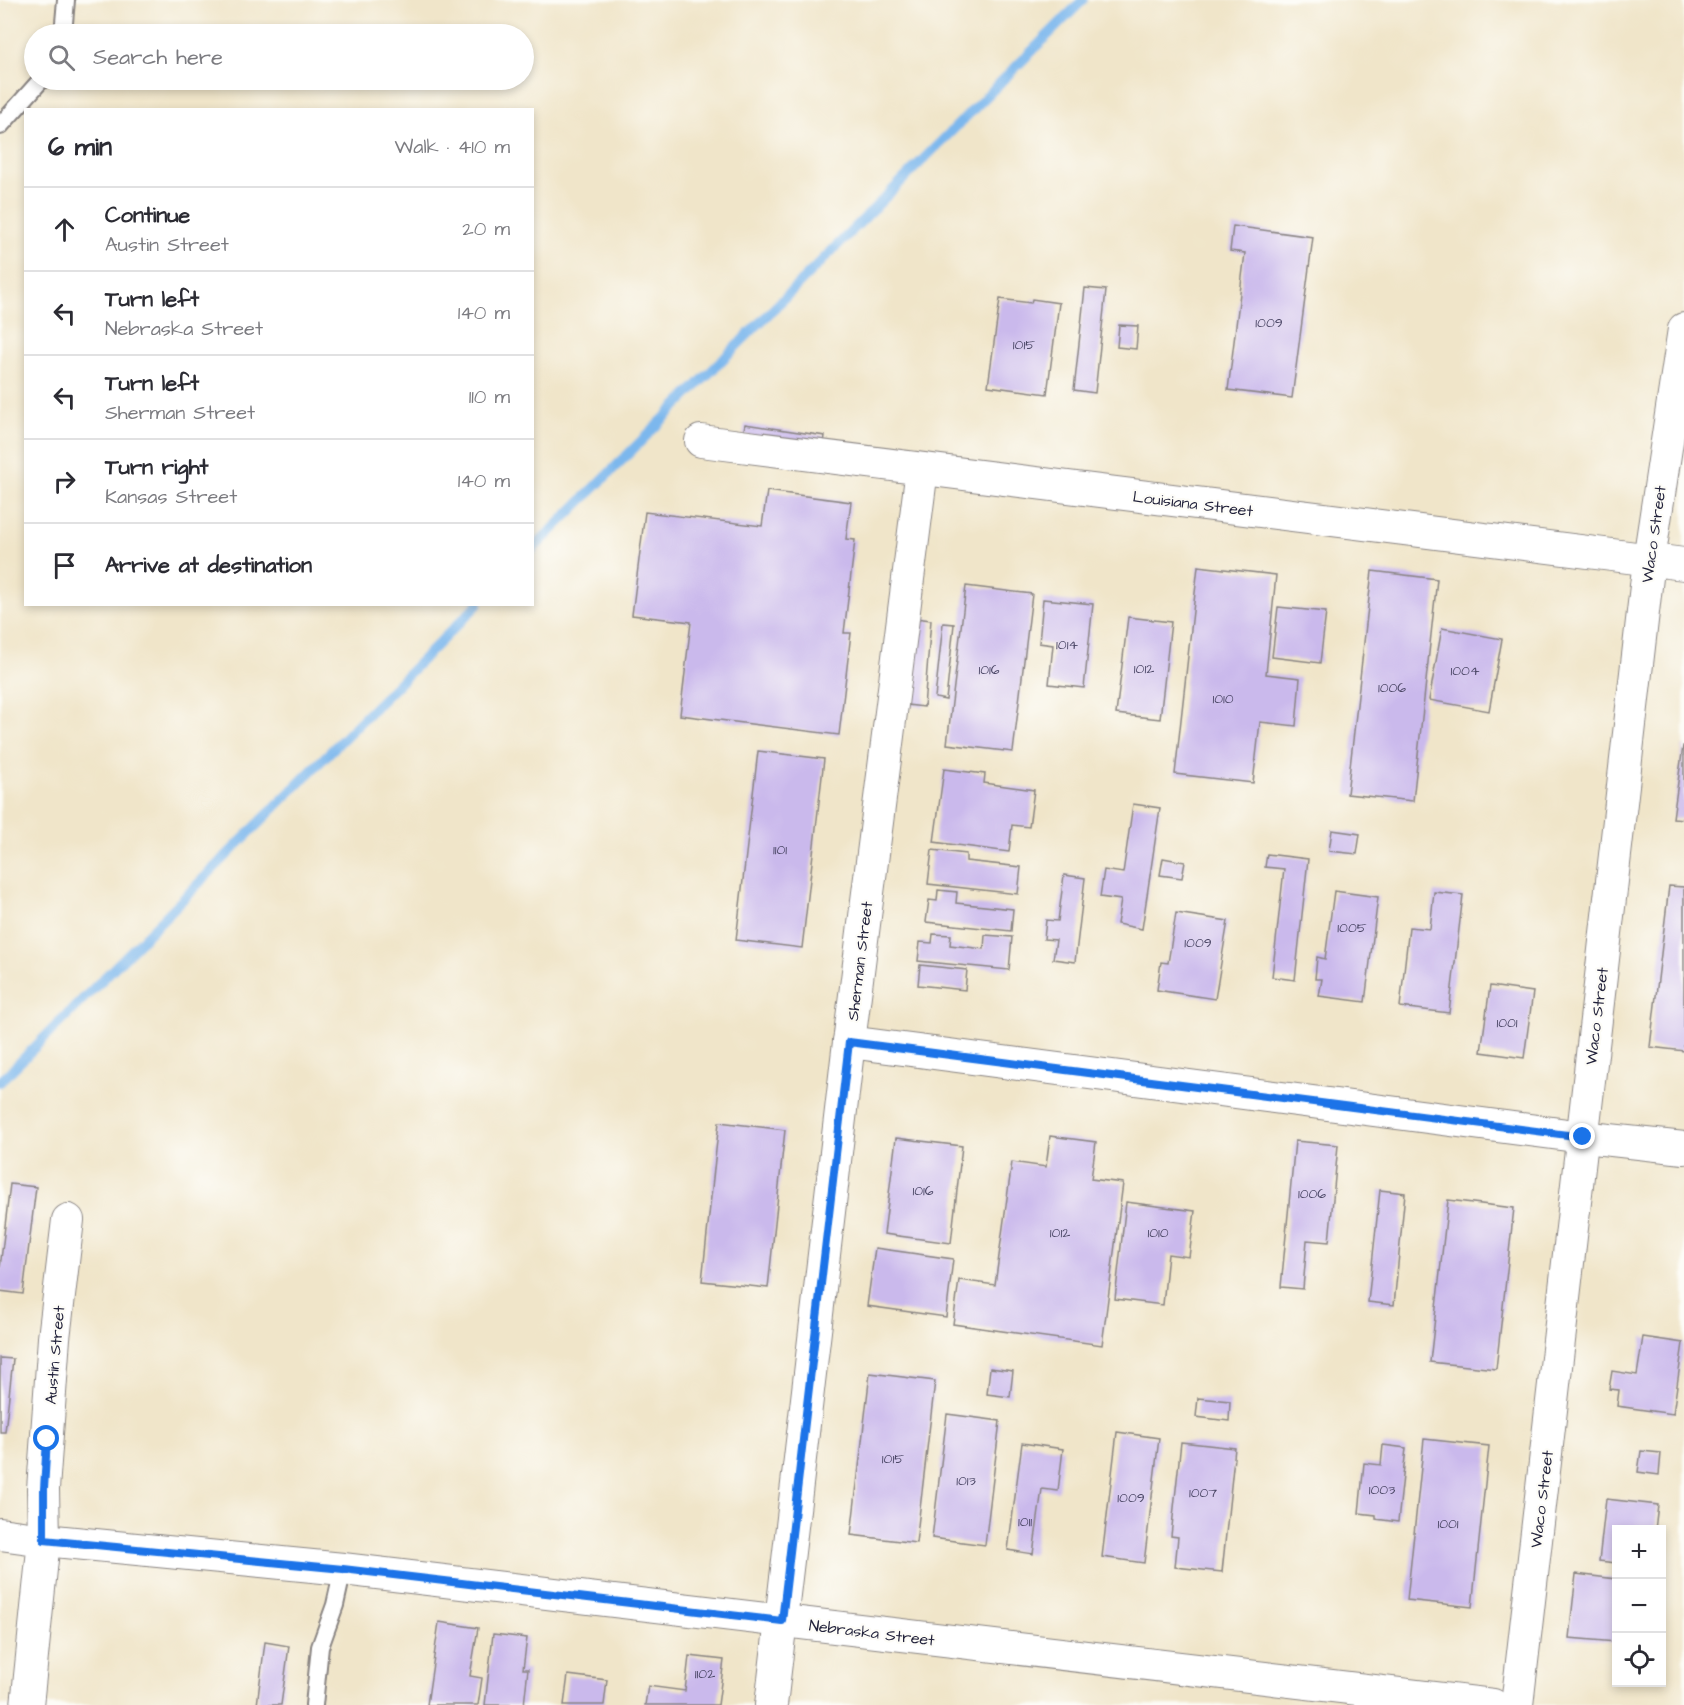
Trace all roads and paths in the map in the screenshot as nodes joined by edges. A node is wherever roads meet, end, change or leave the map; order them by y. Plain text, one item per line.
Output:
1 (66, 0) edge
2 (64, 24) edge
3 (33, 90) edge
4 (0, 126) edge
5 (1684, 329) edge
6 (701, 441) dead end
7 (922, 469) junction
8 (1649, 560) junction
9 (1684, 564) edge
10 (849, 1042) junction
11 (1583, 1137) junction
12 (1684, 1148) edge
13 (68, 1220) dead end
14 (0, 1534) edge
15 (44, 1540) junction
16 (343, 1569) junction
17 (782, 1621) junction
18 (27, 1705) edge
19 (314, 1705) edge
20 (771, 1705) edge
21 (1493, 1705) edge
22 (1517, 1705) edge

1 - 2 lane
3 - 4 lane
5 - 8 street, Waco Street
6 - 7 street, Louisiana Street
7 - 8 street, Louisiana Street
7 - 10 street, Sherman Street
8 - 9 street, Louisiana Street
8 - 11 street, Waco Street
10 - 11 street
10 - 17 street, Sherman Street
11 - 12 street
11 - 22 street, Waco Street
13 - 15 street, Austin Street
14 - 15 street, Nebraska Street
15 - 16 street, Nebraska Street
15 - 18 street, Austin Street
16 - 17 street, Nebraska Street
16 - 19 lane
17 - 20 street, Sherman Street
17 - 21 street, Nebraska Street

